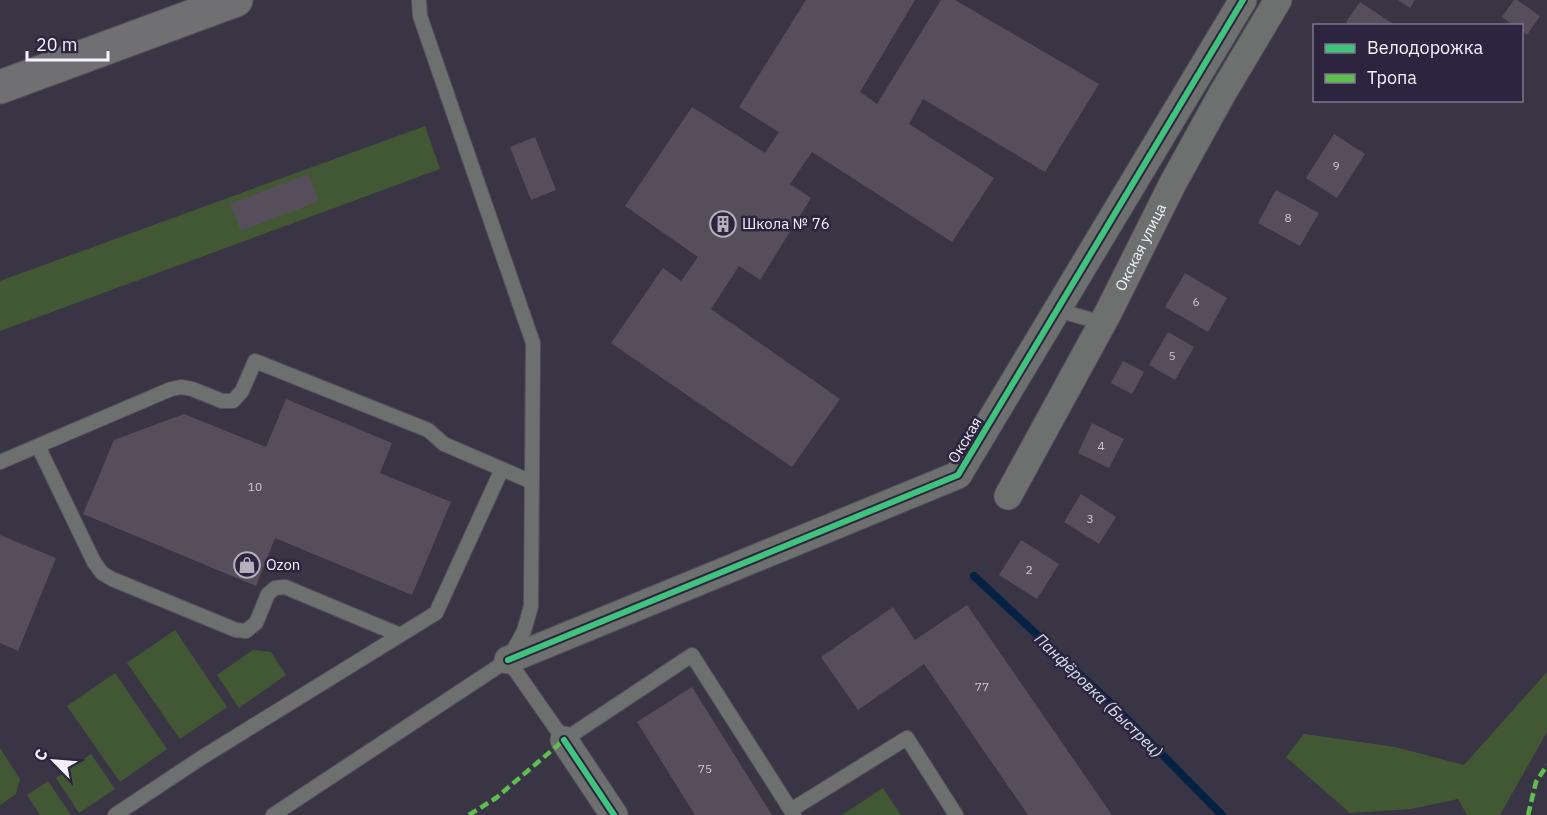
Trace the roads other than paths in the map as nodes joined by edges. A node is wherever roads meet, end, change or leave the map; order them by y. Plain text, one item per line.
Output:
1 (236, 0) edge
2 (419, 0) edge
3 (1243, 0) edge
4 (1278, 0) edge
5 (0, 87) edge
6 (1058, 310) junction
7 (1103, 323) junction
8 (38, 446) junction
9 (0, 462) edge
10 (502, 469) junction
11 (532, 482) junction
12 (1008, 496) dead end
13 (400, 635) junction
14 (508, 660) junction
15 (564, 740) junction
16 (793, 812) edge
17 (115, 815) edge
18 (273, 815) edge
19 (614, 815) edge
20 (956, 815) edge

1 - 5 main road
2 - 11 lane
3 - 6 street, Окская
4 - 7 street, Окская улица
6 - 7 lane
6 - 14 street, Окская
7 - 12 street, Окская улица
8 - 9 lane
8 - 10 lane
8 - 13 lane
10 - 11 lane
10 - 13 lane
11 - 14 lane
13 - 17 lane
14 - 15 lane
14 - 18 lane
15 - 16 lane
15 - 19 street
16 - 20 lane

